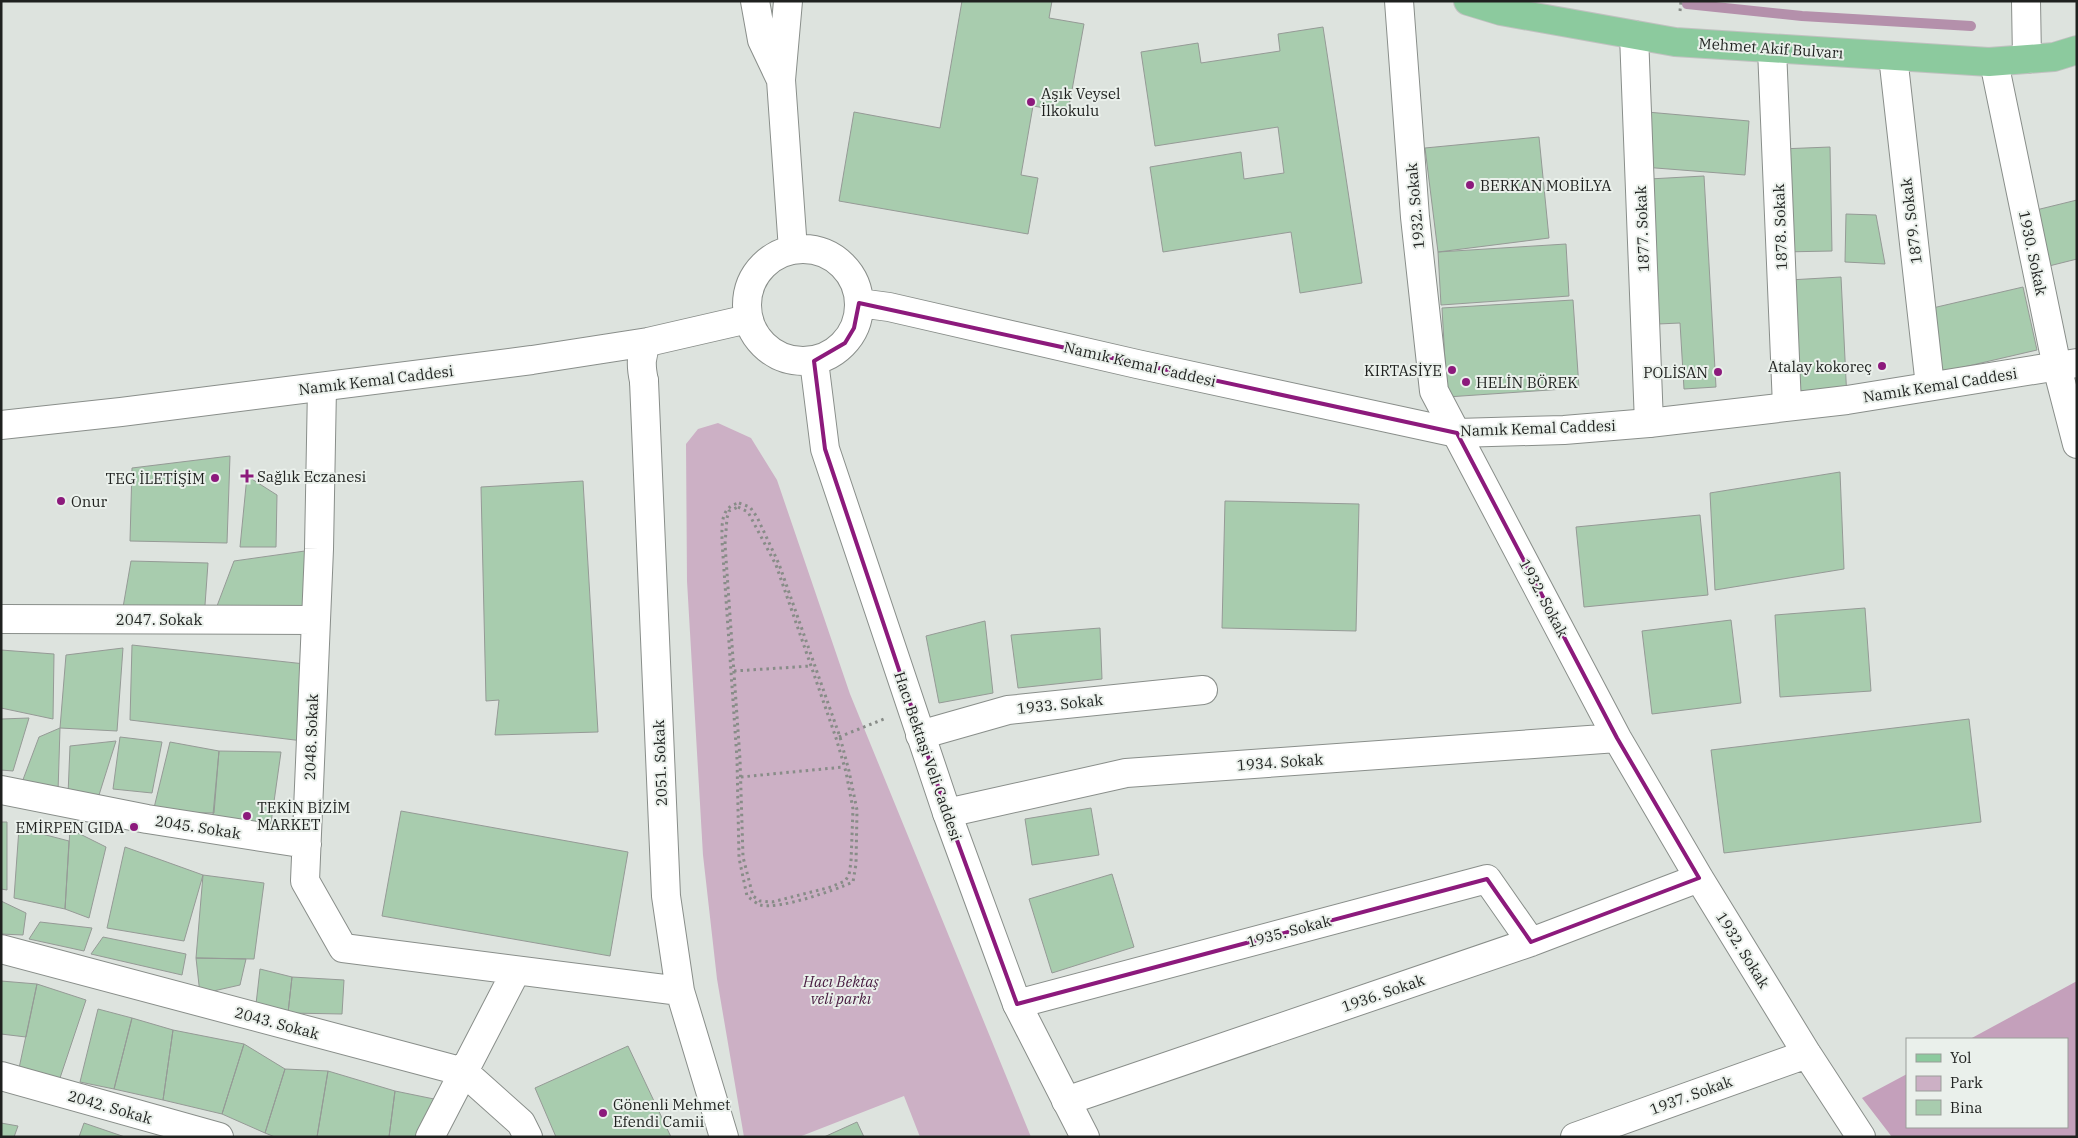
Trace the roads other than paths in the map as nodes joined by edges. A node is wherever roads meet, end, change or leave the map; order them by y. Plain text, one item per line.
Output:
1 (755, 1) edge
2 (788, 1) edge
3 (1398, 1) edge
4 (1468, 1) edge
5 (2026, 1) edge
6 (1634, 36) junction
7 (1772, 49) junction
8 (2077, 50) edge
9 (1893, 56) junction
10 (2027, 59) junction
11 (1994, 62) junction
12 (781, 80) junction
13 (793, 250) junction
14 (858, 303) junction
15 (748, 319) junction
16 (648, 342) junction
17 (814, 361) junction
18 (2067, 365) edge
19 (1930, 386) junction
20 (322, 387) junction
21 (1787, 406) junction
22 (1649, 423) junction
23 (1, 425) edge
24 (1457, 433) junction
25 (2077, 444) edge
26 (1, 619) edge
27 (316, 620) junction
28 (1203, 690) dead end
29 (920, 735) junction
30 (1618, 738) junction
31 (1, 790) edge
32 (947, 813) junction
33 (306, 844) junction
34 (1699, 878) junction
35 (1532, 942) junction
36 (1, 949) edge
37 (516, 971) junction
38 (680, 991) junction
39 (1017, 1004) junction
40 (1807, 1054) junction
41 (464, 1072) junction
42 (1, 1076) edge
43 (1066, 1101) junction
44 (1859, 1136) edge
45 (219, 1137) edge
46 (430, 1137) edge
47 (528, 1137) edge
48 (724, 1137) edge
49 (1085, 1137) edge
50 (1575, 1137) edge

1 - 12 street
2 - 12 street
3 - 24 street, 1932. Sokak
4 - 6 main road, Mehmet Akif Bulvarı
5 - 10 street
6 - 7 main road, Mehmet Akif Bulvarı
6 - 22 street, 1877. Sokak
7 - 9 main road, Mehmet Akif Bulvarı
7 - 21 street, 1878. Sokak
8 - 10 main road, Mehmet Akif Bulvarı
9 - 11 main road, Mehmet Akif Bulvarı
9 - 19 street, 1879. Sokak
10 - 11 main road, Mehmet Akif Bulvarı
11 - 18 street, 1930. Sokak
12 - 13 street
13 - 14 street
13 - 15 street
14 - 17 street
14 - 24 street, Namık Kemal Caddesi
15 - 16 street, Namık Kemal Caddesi
15 - 17 street
16 - 20 street, Namık Kemal Caddesi
16 - 38 street, 2051. Sokak
17 - 29 street, Hacı Bektaşi Veli Caddesi
18 - 19 street, Namık Kemal Caddesi
18 - 25 street, 1930. Sokak
19 - 21 street, Namık Kemal Caddesi
20 - 23 street, Namık Kemal Caddesi
20 - 27 street, 2048. Sokak
21 - 22 street, Namık Kemal Caddesi
22 - 24 street, Namık Kemal Caddesi
24 - 30 street, 1932. Sokak
26 - 27 street, 2047. Sokak
27 - 33 street, 2048. Sokak
28 - 29 street, 1933. Sokak
29 - 32 street, Hacı Bektaşi Veli Caddesi
30 - 32 street, 1934. Sokak
30 - 34 street, 1932. Sokak
31 - 33 street, 2045. Sokak
32 - 39 street, Hacı Bektaşi Veli Caddesi
33 - 37 street, 2048. Sokak
34 - 35 street, 1936. Sokak
34 - 40 street, 1932. Sokak
35 - 39 street, 1935. Sokak
35 - 43 street, 1936. Sokak
36 - 41 street, 2043. Sokak
37 - 38 street, 2048. Sokak
37 - 41 street
38 - 48 street, 2051. Sokak
39 - 43 street, Hacı Bektaşi Veli Caddesi
40 - 44 street, 1932. Sokak
40 - 50 street, 1937. Sokak
41 - 46 street
41 - 47 street, 2043. Sokak
42 - 45 street, 2042. Sokak
43 - 49 street, Hacı Bektaşi Veli Caddesi

